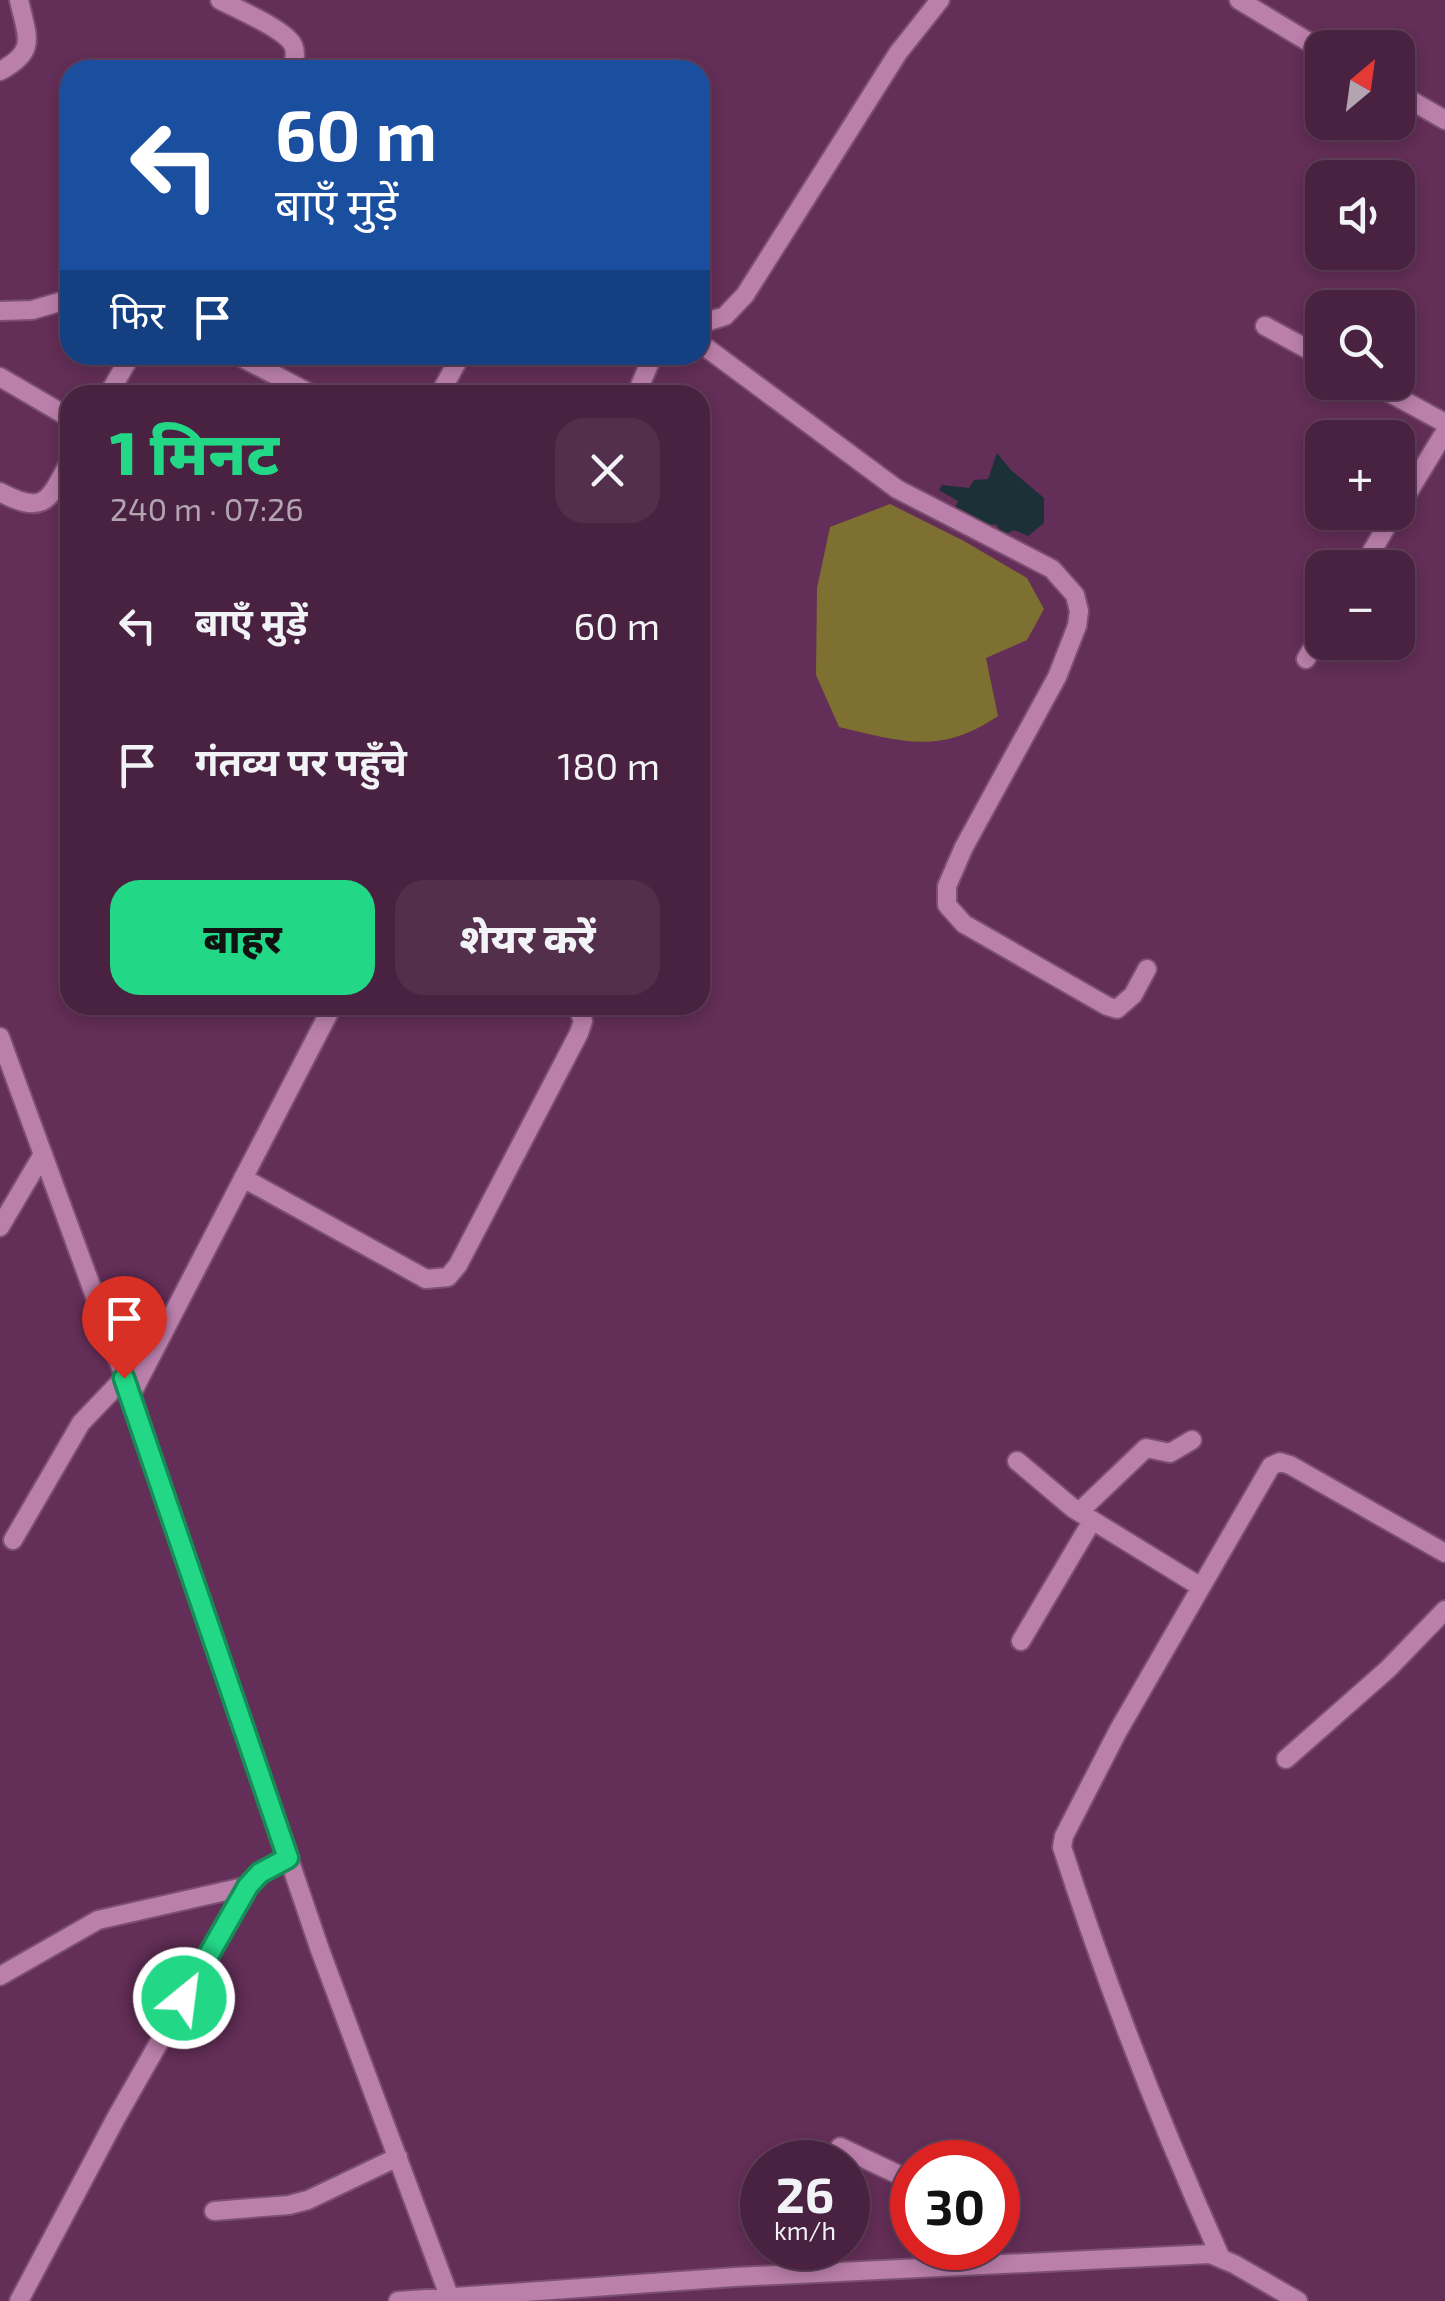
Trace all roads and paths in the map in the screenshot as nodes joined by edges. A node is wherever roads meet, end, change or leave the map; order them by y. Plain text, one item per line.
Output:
1 (19, 0) edge
2 (220, 0) edge
3 (940, 0) edge
4 (1239, 0) edge
5 (1305, 40) edge
6 (294, 60) edge
7 (0, 71) edge
8 (1415, 103) edge
9 (1445, 120) edge
10 (60, 302) edge
11 (0, 311) edge
12 (710, 321) edge
13 (1265, 326) dead end
14 (1305, 348) edge
15 (710, 350) edge
16 (256, 365) edge
17 (0, 377) edge
18 (294, 385) edge
19 (1403, 400) edge
20 (60, 412) edge
21 (1445, 423) edge
22 (1445, 432) edge
23 (60, 480) edge
24 (1415, 480) edge
25 (0, 492) edge
26 (1147, 969) dead end
27 (328, 1015) edge
28 (581, 1015) edge
29 (0, 1037) edge
30 (43, 1154) junction
31 (244, 1178) junction
32 (0, 1227) edge
33 (128, 1386) junction
34 (1192, 1440) dead end
35 (1017, 1461) dead end
36 (1085, 1516) junction
37 (13, 1540) dead end
38 (1445, 1553) edge
39 (1201, 1587) junction
40 (1445, 1610) edge
41 (1022, 1641) dead end
42 (1286, 1760) dead end
43 (288, 1858) junction
44 (248, 1886) junction
45 (0, 1976) edge
46 (398, 2158) junction
47 (214, 2211) dead end
48 (1220, 2256) junction
49 (1020, 2265) edge
50 (919, 2270) edge
51 (451, 2300) edge
52 (18, 2301) edge
53 (398, 2301) edge
54 (1298, 2301) edge

1 - 7 street
2 - 6 street
3 - 12 street
4 - 5 street
8 - 9 street
10 - 11 street
13 - 14 street
15 - 26 street
16 - 18 street
17 - 20 street
19 - 21 street
22 - 24 street
23 - 25 street
27 - 31 street
28 - 31 street
29 - 30 street
30 - 32 street
30 - 33 street
31 - 33 street
33 - 37 street
33 - 43 street
34 - 36 street
35 - 36 street
36 - 39 street
36 - 41 street
38 - 39 street
39 - 48 street
40 - 42 street
43 - 44 street
43 - 46 street
44 - 45 street
44 - 52 street
46 - 47 street
46 - 51 street
48 - 49 street
48 - 54 street
50 - 51 street
51 - 53 street

